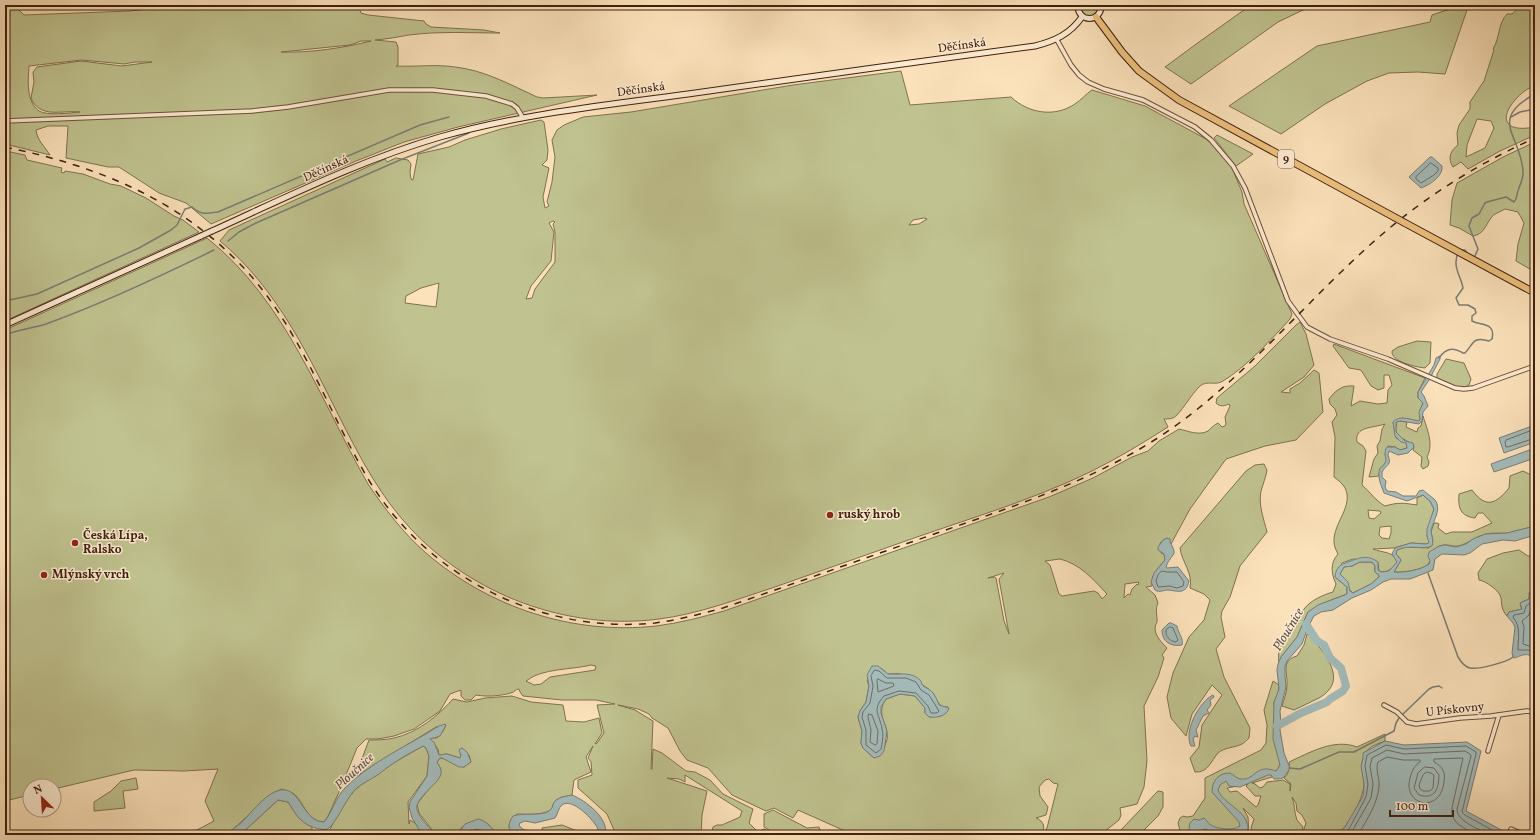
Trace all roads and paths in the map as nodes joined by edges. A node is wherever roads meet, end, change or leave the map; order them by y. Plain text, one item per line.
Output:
1 (1078, 5) edge
2 (1101, 5) edge
3 (1082, 17) junction
4 (1096, 17) junction
5 (1057, 40) junction
6 (523, 118) junction
7 (5, 121) edge
8 (1535, 292) edge
9 (5, 325) edge
10 (1535, 366) edge
11 (1384, 705) dead end
12 (1535, 712) edge
13 (1499, 715) junction
14 (1488, 751) dead end
15 (1511, 829) dead end
16 (1525, 835) edge

1 - 3 main road
2 - 4 main road
3 - 4 main road
3 - 5 main road, Děčínská
4 - 8 main road, 9, bridge
5 - 6 main road, Děčínská
5 - 10 street
6 - 7 street
6 - 9 main road, Děčínská, bridge
11 - 13 street, U Pískovny
12 - 13 street, U Pískovny
13 - 14 street
15 - 16 street

